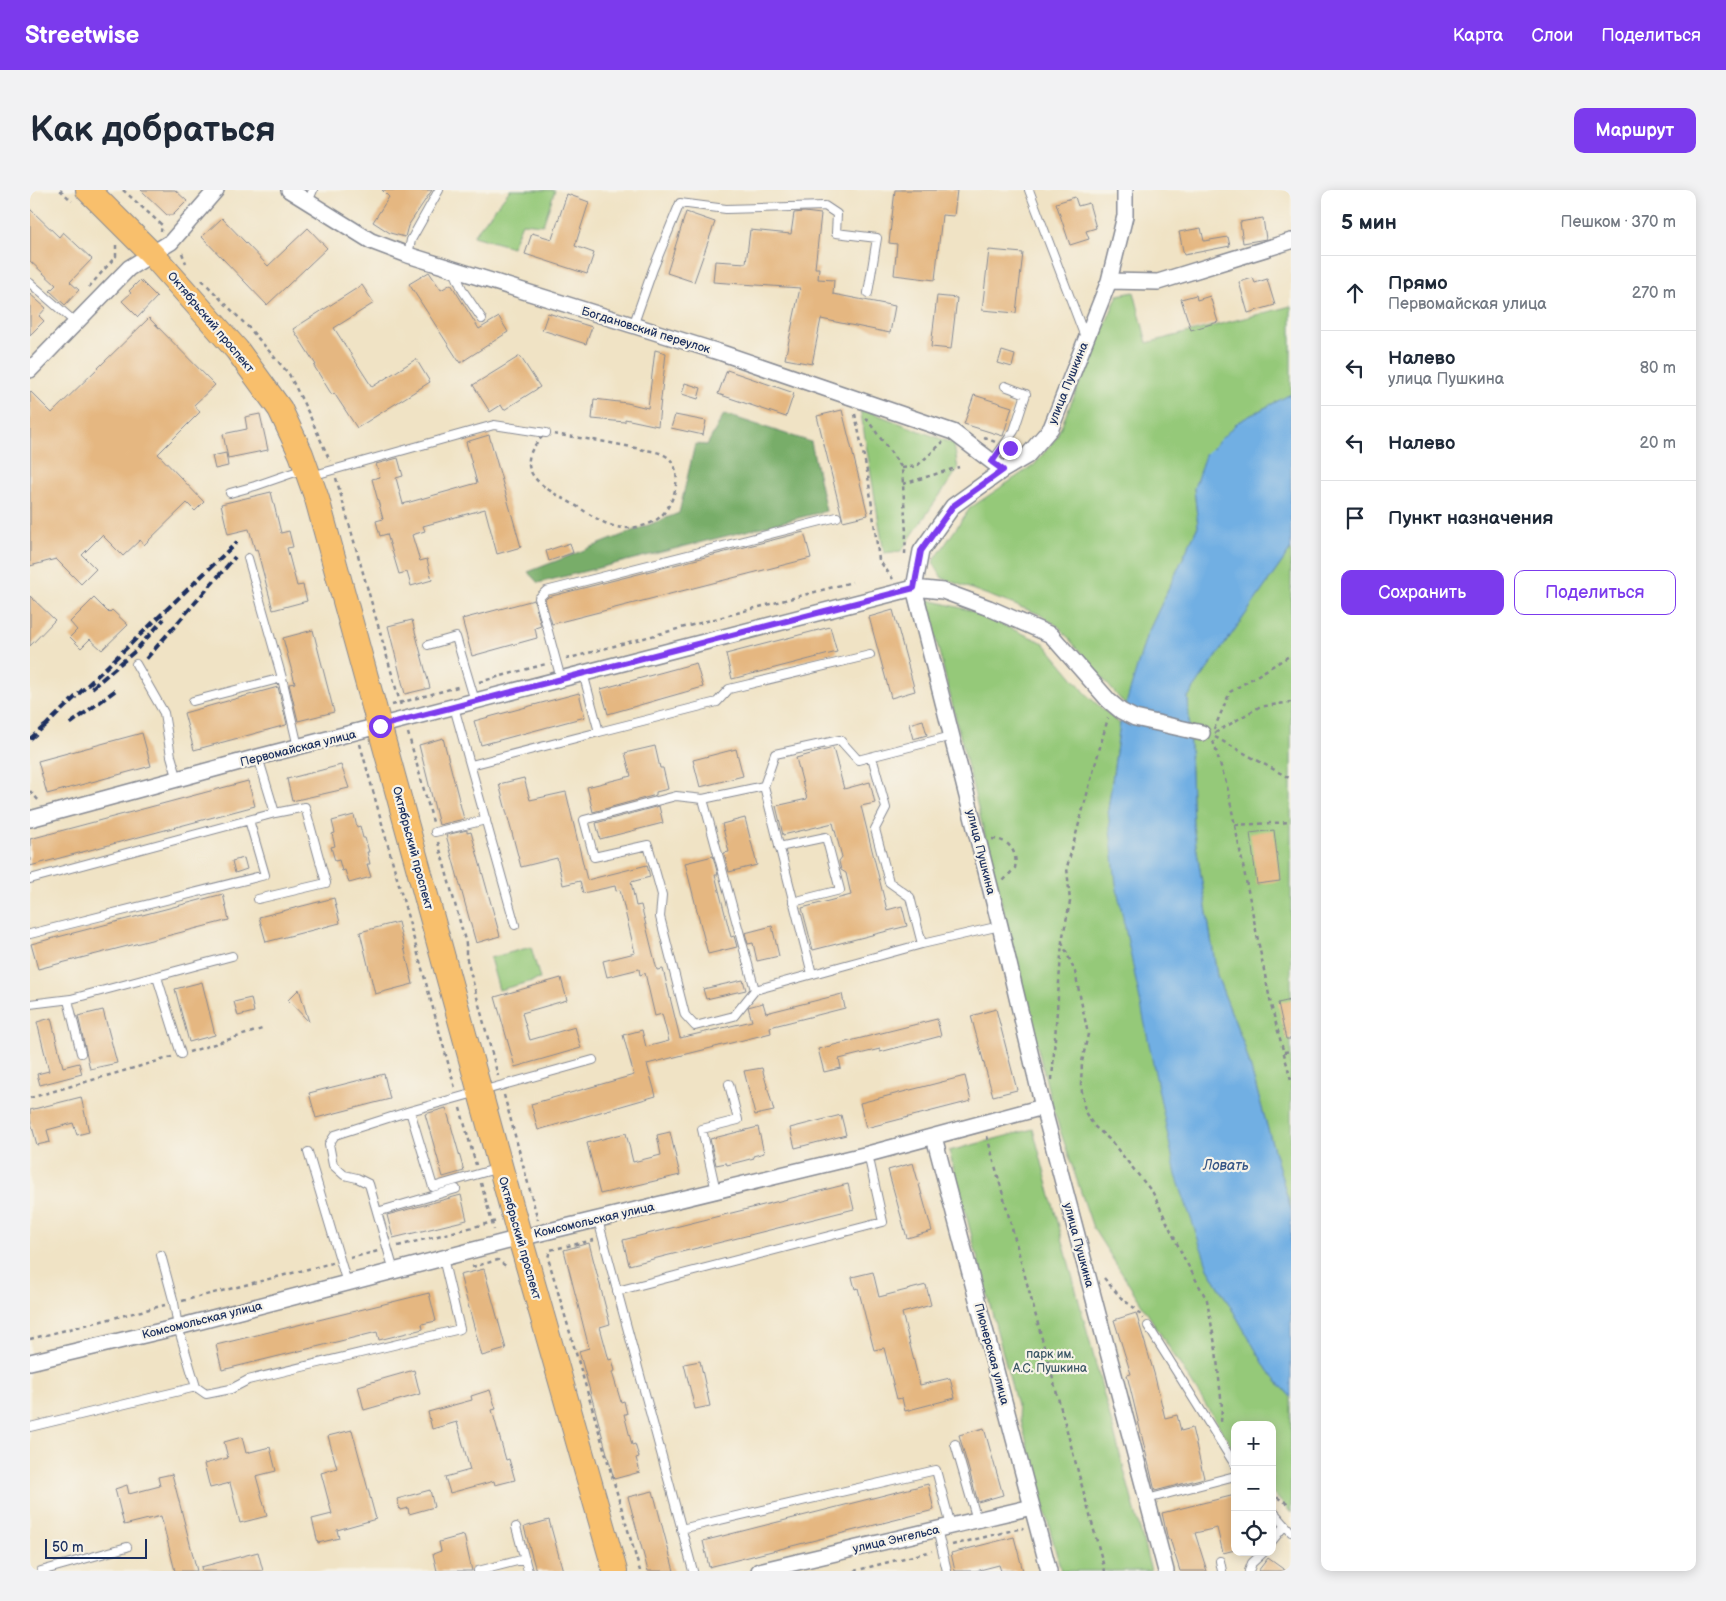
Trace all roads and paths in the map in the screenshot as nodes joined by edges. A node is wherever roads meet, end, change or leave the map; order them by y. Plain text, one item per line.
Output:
1 (60, 190) edge
2 (123, 190) edge
3 (216, 190) edge
4 (289, 190) edge
5 (439, 190) edge
6 (1029, 190) edge
7 (1125, 190) edge
8 (81, 196) edge
9 (310, 196) edge
10 (161, 232) dead end
11 (116, 241) dead end
12 (1291, 241) edge
13 (152, 253) junction
14 (182, 253) dead end
15 (408, 255) junction
16 (187, 266) dead end
17 (453, 270) junction
18 (201, 280) dead end
19 (1109, 281) junction
20 (30, 283) edge
21 (84, 292) dead end
22 (868, 293) dead end
23 (482, 319) dead end
24 (76, 323) junction
25 (633, 326) junction
26 (1086, 339) junction
27 (30, 370) edge
28 (1005, 386) dead end
29 (852, 398) junction
30 (953, 432) junction
31 (546, 433) junction
32 (977, 434) dead end
33 (1003, 446) junction
34 (997, 466) junction
35 (959, 467) dead end
36 (902, 468) junction
37 (334, 470) junction
38 (308, 472) junction
39 (903, 484) junction
40 (230, 493) dead end
41 (837, 517) dead end
42 (248, 558) dead end
43 (904, 562) dead end
44 (852, 582) dead end
45 (908, 589) junction
46 (428, 645) dead end
47 (870, 655) dead end
48 (1291, 655) edge
49 (556, 662) junction
50 (136, 664) dead end
51 (583, 673) junction
52 (282, 678) junction
53 (561, 679) junction
54 (470, 684) junction
55 (193, 701) dead end
56 (1109, 701) junction
57 (400, 702) junction
58 (475, 702) junction
59 (1291, 702) edge
60 (454, 707) junction
61 (378, 718) junction
62 (405, 720) junction
63 (599, 732) junction
64 (357, 733) junction
65 (1207, 734) junction
66 (952, 736) junction
67 (298, 747) junction
68 (258, 757) junction
69 (872, 757) junction
70 (471, 765) junction
71 (1291, 779) edge
72 (178, 780) junction
73 (764, 786) junction
74 (703, 799) junction
75 (275, 813) junction
76 (30, 819) edge
77 (249, 820) junction
78 (486, 820) junction
79 (1291, 822) edge
80 (1235, 825) junction
81 (435, 832) junction
82 (983, 839) dead end
83 (779, 847) junction
84 (30, 879) edge
85 (1000, 882) dead end
86 (258, 899) dead end
87 (793, 902) junction
88 (516, 924) dead end
89 (1000, 926) junction
90 (30, 934) edge
91 (1062, 941) junction
92 (922, 944) junction
93 (232, 956) dead end
94 (812, 974) junction
95 (157, 977) junction
96 (756, 990) junction
97 (68, 1000) junction
98 (30, 1004) edge
99 (262, 1029) dead end
100 (1291, 1051) edge
101 (1284, 1052) junction
102 (81, 1053) dead end
103 (181, 1054) junction
104 (593, 1060) dead end
105 (1291, 1080) edge
106 (729, 1084) dead end
107 (1052, 1085) dead end
108 (479, 1092) junction
109 (30, 1098) edge
110 (1042, 1108) junction
111 (410, 1112) junction
112 (984, 1123) junction
113 (934, 1137) junction
114 (308, 1152) dead end
115 (868, 1154) junction
116 (490, 1171) junction
117 (456, 1190) dead end
118 (716, 1191) junction
119 (377, 1212) junction
120 (598, 1220) junction
121 (506, 1230) junction
122 (543, 1233) junction
123 (603, 1238) junction
124 (388, 1248) junction
125 (161, 1255) dead end
126 (340, 1261) junction
127 (445, 1266) junction
128 (507, 1267) dead end
129 (394, 1271) junction
130 (1103, 1277) dead end
131 (346, 1284) junction
132 (617, 1292) junction
133 (174, 1303) junction
134 (1148, 1326) joint
135 (178, 1327) junction
136 (30, 1339) edge
137 (30, 1362) edge
138 (196, 1387) junction
139 (30, 1427) edge
140 (1220, 1443) junction
141 (955, 1444) dead end
142 (1231, 1459) edge
143 (1231, 1477) edge
144 (1276, 1496) edge
145 (1147, 1498) junction
146 (1291, 1505) edge
147 (1032, 1507) junction
148 (1273, 1511) edge
149 (977, 1520) junction
150 (1285, 1525) junction
151 (516, 1527) dead end
152 (944, 1528) junction
153 (681, 1529) junction
154 (1291, 1532) edge
155 (1025, 1536) dead end
156 (1276, 1536) edge
157 (127, 1548) dead end
158 (941, 1548) junction
159 (1260, 1556) edge
160 (525, 1559) junction
161 (1220, 1561) dead end
162 (41, 1571) edge
163 (478, 1571) edge
164 (528, 1571) edge
165 (615, 1571) edge
166 (640, 1571) edge
167 (693, 1571) edge
168 (759, 1571) edge
169 (854, 1571) edge
170 (947, 1571) edge
171 (1049, 1571) edge
172 (1105, 1571) edge
173 (1166, 1571) edge
174 (1222, 1571) edge
175 (1250, 1571) edge

1 - 8 path
2 - 10 path
3 - 13 street
4 - 9 street, Богдановский переулок
5 - 15 lane
6 - 26 lane
7 - 19 street, улица Пушкина
8 - 13 main road, Октябрьский проспект
9 - 15 street, Богдановский переулок
11 - 21 path
12 - 19 street
13 - 24 street
13 - 38 main road, Октябрьский проспект
14 - 16 path
15 - 17 street, Богдановский переулок
17 - 23 lane
17 - 25 street, Богдановский переулок
18 - 37 path
19 - 26 street, улица Пушкина
20 - 24 lane
22 - 25 lane
24 - 27 street
25 - 29 street, Богдановский переулок
26 - 34 street, улица Пушкина
28 - 33 lane
29 - 30 street, Богдановский переулок
29 - 36 path
29 - 45 path
30 - 34 street, Богдановский переулок
30 - 36 path
31 - 31 path
31 - 37 lane
32 - 33 path
33 - 34 lane
34 - 45 street, улица Пушкина
35 - 39 path
36 - 39 path
37 - 38 lane
37 - 57 path
38 - 40 lane
38 - 61 main road, Октябрьский проспект
39 - 43 path
41 - 49 lane
42 - 52 lane
44 - 49 path
45 - 51 street, Первомайская улица
45 - 56 street
45 - 66 street, улица Пушкина
46 - 54 lane
47 - 63 lane
48 - 65 path
49 - 53 lane
49 - 54 path
50 - 72 lane
51 - 53 street, Первомайская улица
51 - 63 lane
52 - 55 lane
52 - 67 lane
53 - 58 street, Первомайская улица
54 - 57 path
54 - 58 lane
56 - 65 street
56 - 91 path
57 - 61 path
57 - 62 path
58 - 60 street, Первомайская улица
59 - 65 path
60 - 62 street, Первомайская улица
60 - 70 lane
61 - 62 street, Первомайская улица
61 - 64 street, Первомайская улица
61 - 108 main road, Октябрьский проспект
62 - 81 path
63 - 70 lane
64 - 67 street, Первомайская улица
64 - 108 path
65 - 71 path
65 - 80 path
66 - 69 lane
66 - 89 street, улица Пушкина
67 - 68 street, Первомайская улица
68 - 72 street, Первомайская улица
68 - 75 lane
69 - 73 lane
69 - 92 lane
70 - 78 lane
72 - 76 street, Первомайская улица
73 - 74 lane
73 - 83 lane
74 - 96 lane
74 - 96 lane
75 - 77 lane
75 - 86 lane
77 - 84 lane
77 - 90 lane
78 - 81 lane
78 - 88 lane
79 - 80 path
80 - 101 path
81 - 108 path
82 - 85 path
83 - 87 lane
83 - 87 lane
87 - 94 lane
89 - 92 lane
89 - 110 street, улица Пушкина
91 - 107 path
91 - 140 path
92 - 94 lane
93 - 95 lane
94 - 96 lane
95 - 97 lane
95 - 103 lane
97 - 98 lane
97 - 102 lane
99 - 103 path
100 - 101 path
101 - 105 path
103 - 109 path
104 - 108 lane
106 - 118 lane
108 - 111 lane
108 - 116 main road, Октябрьский проспект
108 - 116 path
108 - 122 path
110 - 112 street, Комсомольская улица
110 - 145 street, улица Пушкина
111 - 116 lane
111 - 119 lane
112 - 113 street, Комсомольская улица
112 - 172 path
113 - 115 street, Комсомольская улица
113 - 147 street, Пионерская улица
114 - 126 lane
115 - 118 street, Комсомольская улица
115 - 132 lane
116 - 121 main road, Октябрьский проспект
116 - 121 path
117 - 119 lane
118 - 120 street, Комсомольская улица
119 - 124 lane
120 - 122 street, Комсомольская улица
120 - 123 lane
121 - 122 street, Комсомольская улица
121 - 124 path
121 - 127 street, Комсомольская улица
121 - 165 main road, Октябрьский проспект
123 - 132 lane
123 - 166 path
124 - 126 path
124 - 129 lane
125 - 133 lane
126 - 131 lane
126 - 133 path
127 - 128 path
127 - 129 street, Комсомольская улица
127 - 138 lane
129 - 131 street, Комсомольская улица
130 - 134 path
131 - 135 street, Комсомольская улица
132 - 153 lane
133 - 135 lane
133 - 136 path
134 - 140 lane
135 - 137 street, Комсомольская улица
135 - 138 lane
138 - 139 lane
140 - 142 lane
141 - 149 lane
143 - 145 lane
144 - 146 path
145 - 173 street, улица Пушкина
147 - 149 street, улица Энгельса
147 - 171 street, Пионерская улица
148 - 150 lane
149 - 152 street, улица Энгельса
150 - 154 lane
150 - 156 lane
151 - 160 lane
152 - 153 lane
152 - 158 lane
152 - 168 street, улица Энгельса
153 - 167 lane
155 - 158 path
157 - 162 lane
158 - 169 path
158 - 170 lane
159 - 175 lane
160 - 163 lane
160 - 164 lane
161 - 174 lane

